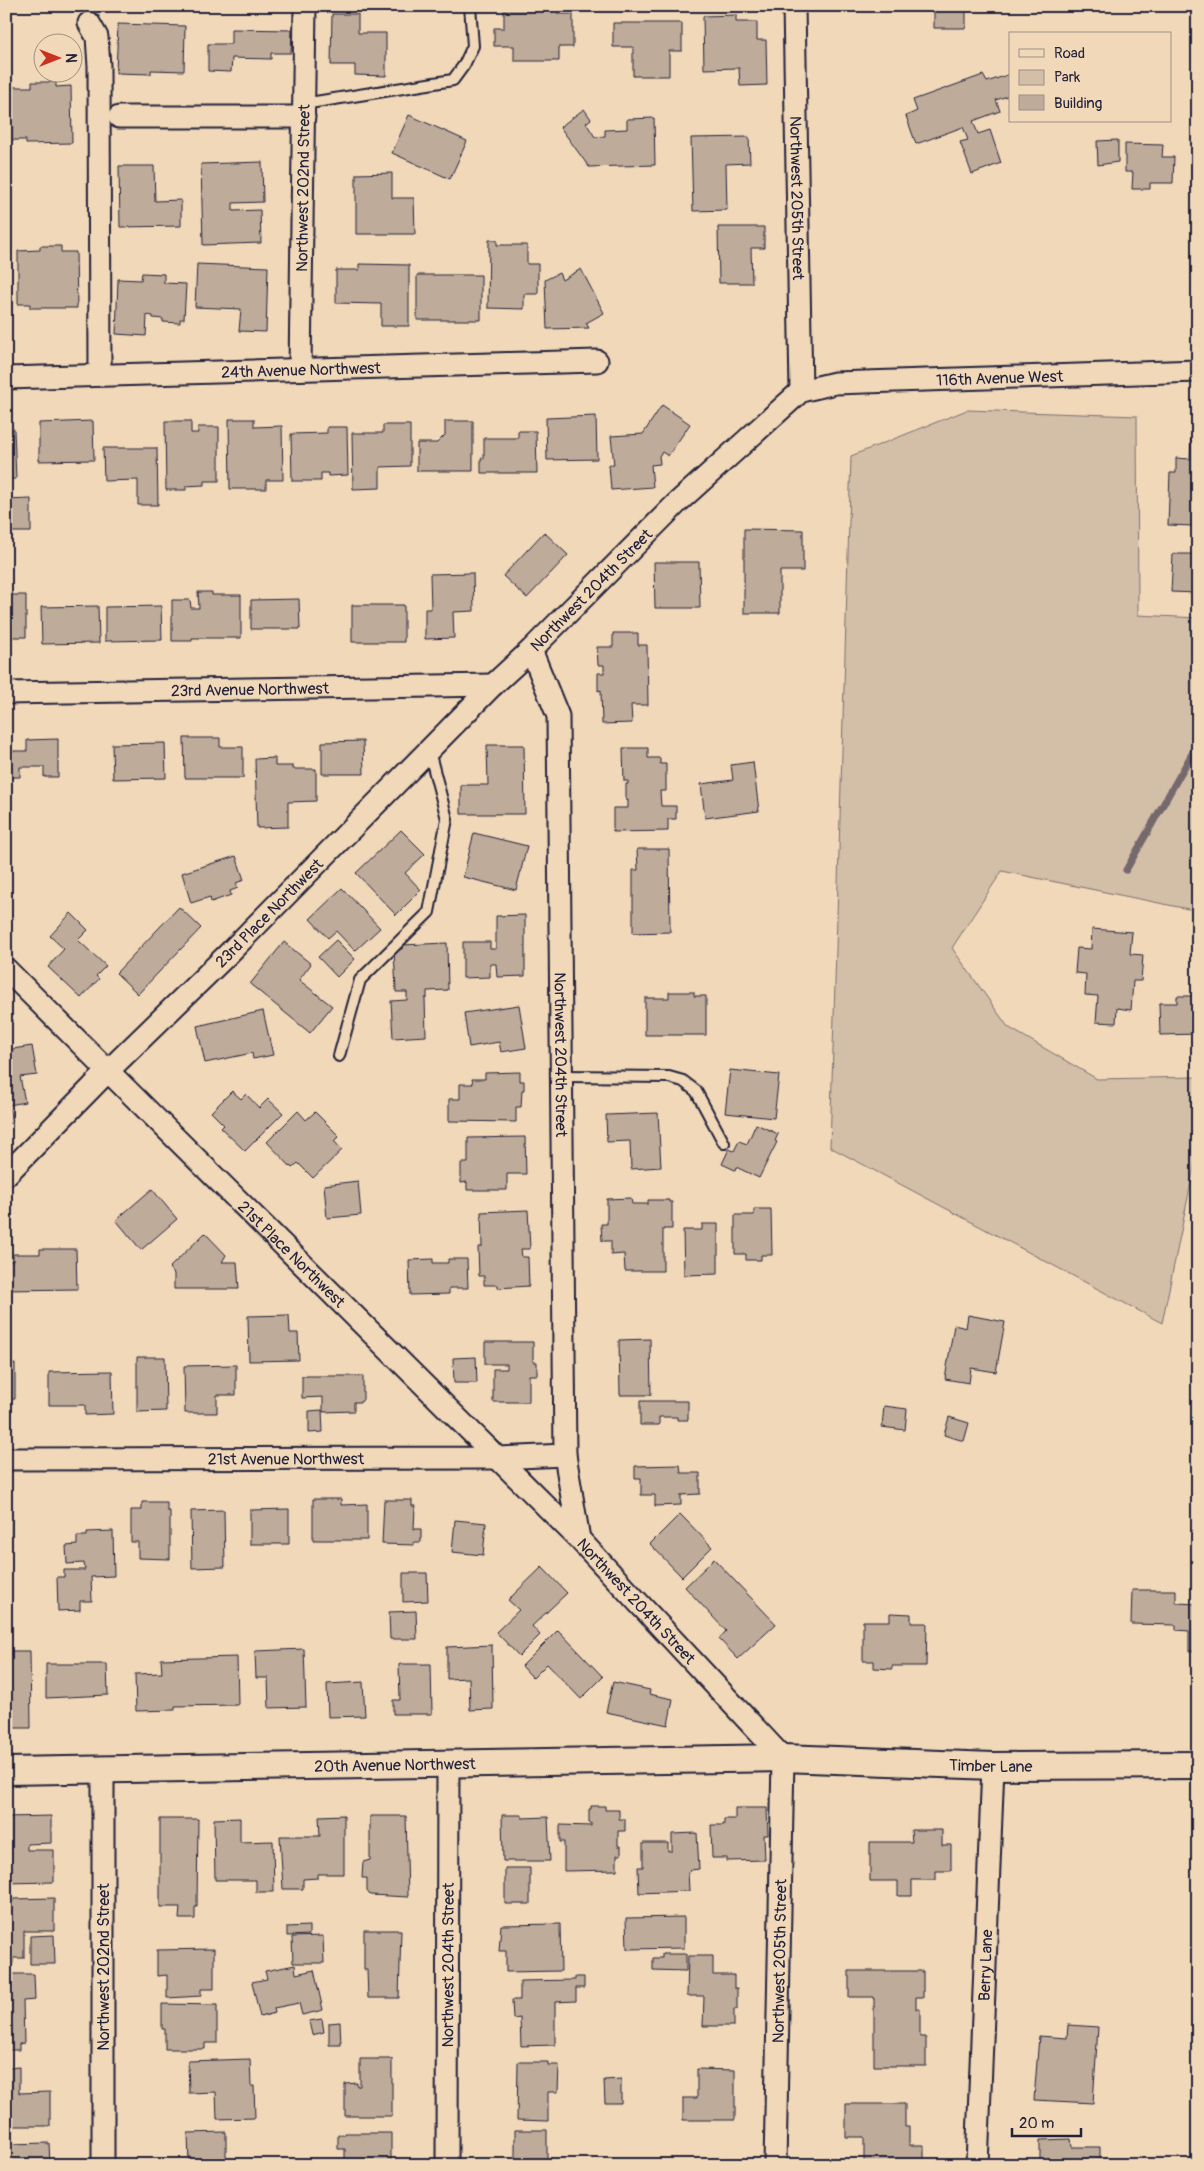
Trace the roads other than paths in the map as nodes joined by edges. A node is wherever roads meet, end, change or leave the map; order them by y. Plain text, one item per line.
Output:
1 (305, 6) edge
2 (470, 6) edge
3 (794, 6) edge
4 (89, 24) dead end
5 (304, 111) junction
6 (119, 117) dead end
7 (597, 361) dead end
8 (300, 369) junction
9 (1198, 371) edge
10 (100, 375) junction
11 (6, 378) edge
12 (801, 391) junction
13 (531, 650) junction
14 (492, 685) junction
15 (6, 694) edge
16 (428, 750) junction
17 (6, 969) edge
18 (339, 1056) dead end
19 (108, 1072) junction
20 (561, 1076) junction
21 (724, 1143) dead end
22 (6, 1175) edge
23 (564, 1455) junction
24 (6, 1458) edge
25 (497, 1458) junction
26 (580, 1539) junction
27 (783, 1758) junction
28 (448, 1764) junction
29 (1198, 1764) edge
30 (993, 1766) junction
31 (103, 1770) junction
32 (6, 1771) edge
33 (103, 2165) edge
34 (447, 2165) edge
35 (776, 2165) edge
36 (978, 2165) edge

1 - 5 street, Northwest 202nd Street
2 - 5 lane
3 - 12 street, Northwest 205th Street
4 - 10 street
5 - 6 street
5 - 8 street, Northwest 202nd Street
7 - 8 street, 24th Avenue Northwest
8 - 10 street, 24th Avenue Northwest
9 - 12 street, 116th Avenue West
10 - 11 street, 24th Avenue Northwest
12 - 13 street, Northwest 204th Street
13 - 14 street, 23rd Place Northwest
13 - 20 street, Northwest 204th Street
14 - 15 street, 23rd Avenue Northwest
14 - 16 street, 23rd Place Northwest
16 - 18 lane
16 - 19 street, 23rd Place Northwest
17 - 19 street
19 - 22 street
19 - 25 street, 21st Place Northwest
20 - 21 lane
20 - 23 street, Northwest 204th Street
23 - 25 street, 21st Avenue Northwest
23 - 26 street, Northwest 204th Street
24 - 25 street, 21st Avenue Northwest
25 - 26 street, 21st Place Northwest
26 - 27 street, Northwest 204th Street
27 - 28 street, 20th Avenue Northwest
27 - 30 street, Timber Lane
27 - 35 street, Northwest 205th Street
28 - 31 street, 20th Avenue Northwest
28 - 34 street, Northwest 204th Street
29 - 30 street, Timber Lane
30 - 36 street, Berry Lane
31 - 32 street, 20th Avenue Northwest
31 - 33 street, Northwest 202nd Street

